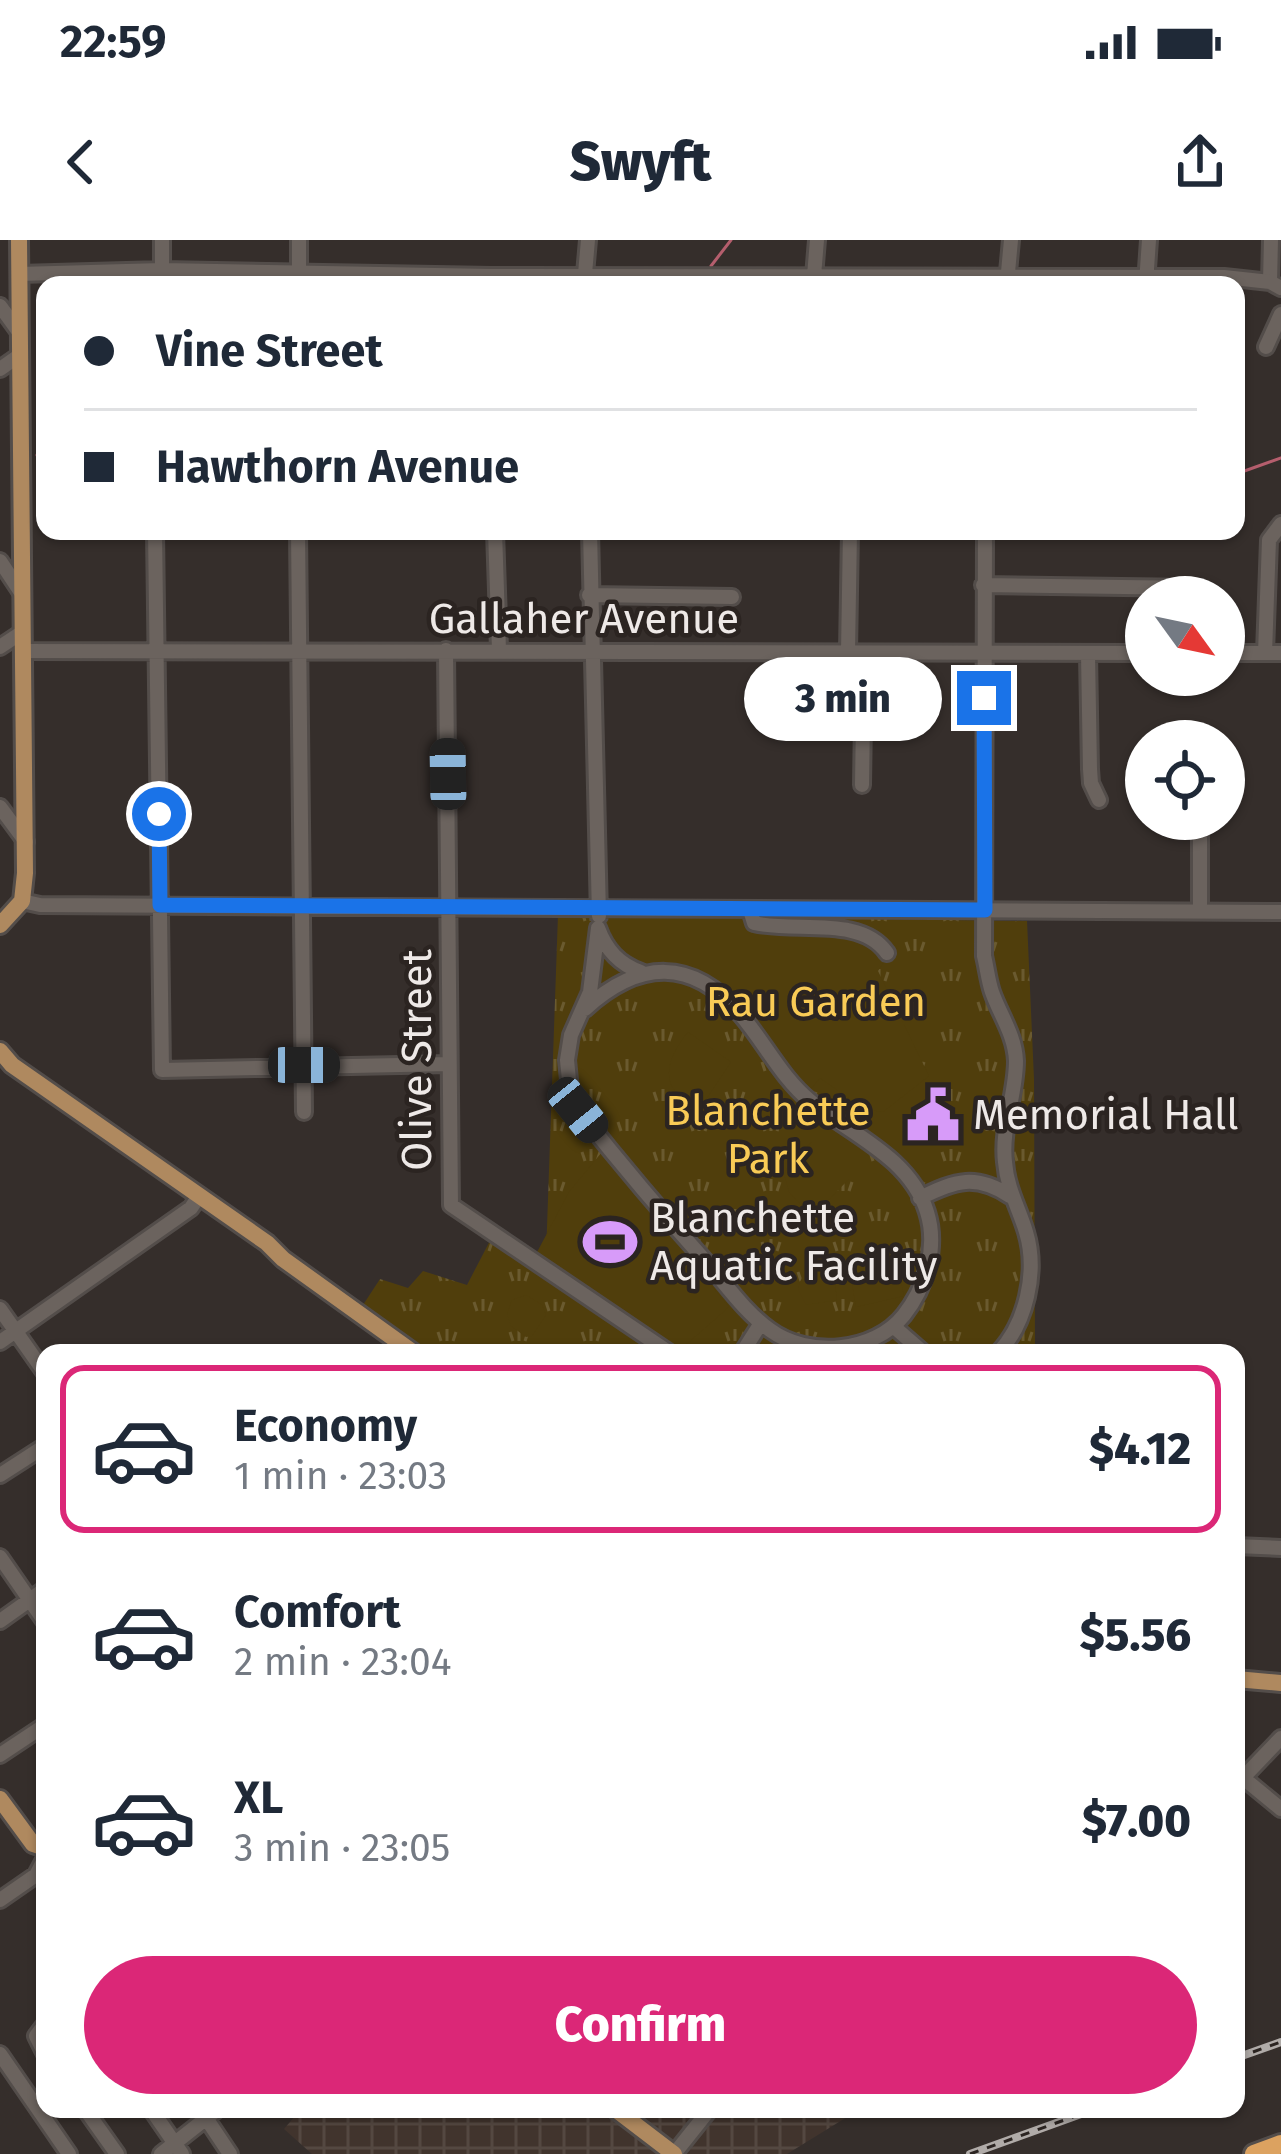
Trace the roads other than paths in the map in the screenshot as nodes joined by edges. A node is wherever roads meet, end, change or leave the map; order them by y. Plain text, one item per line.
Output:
1 (19, 240) edge
2 (162, 240) edge
3 (299, 240) edge
4 (588, 240) edge
5 (817, 240) edge
6 (1011, 240) edge
7 (1149, 240) edge
8 (1271, 240) edge
9 (19, 274) junction
10 (814, 275) junction
11 (156, 276) edge
12 (299, 276) edge
13 (584, 276) edge
14 (807, 276) edge
15 (828, 276) edge
16 (1007, 276) edge
17 (1146, 276) edge
18 (1245, 280) edge
19 (1275, 285) edge
20 (0, 306) edge
21 (1281, 314) edge
22 (20, 332) junction
23 (1266, 347) dead end
24 (20, 356) junction
25 (0, 369) edge
26 (1281, 524) edge
27 (155, 540) edge
28 (298, 540) edge
29 (495, 540) edge
30 (590, 540) edge
31 (850, 540) edge
32 (985, 540) edge
33 (0, 561) edge
34 (983, 585) junction
35 (1125, 587) edge
36 (20, 591) junction
37 (590, 595) junction
38 (732, 597) dead end
39 (22, 642) junction
40 (0, 647) edge
41 (157, 650) junction
42 (446, 650) junction
43 (499, 650) junction
44 (593, 652) junction
45 (856, 652) junction
46 (299, 653) junction
47 (1125, 653) edge
48 (1273, 653) edge
49 (1088, 654) junction
50 (984, 655) junction
51 (862, 785) dead end
52 (1099, 800) dead end
53 (0, 807) edge
54 (1200, 840) edge
55 (26, 842) junction
56 (22, 901) junction
57 (160, 905) junction
58 (450, 905) junction
59 (301, 906) junction
60 (599, 907) junction
61 (750, 910) junction
62 (985, 910) junction
63 (1199, 911) junction
64 (1281, 912) edge
65 (0, 925) edge
66 (598, 928) junction
67 (887, 953) dead end
68 (641, 972) junction
69 (584, 1009) junction
70 (2, 1058) edge
71 (449, 1064) junction
72 (304, 1065) junction
73 (304, 1112) dead end
74 (200, 1196) junction
75 (1010, 1196) junction
76 (920, 1198) junction
77 (267, 1243) junction
78 (0, 1309) edge
79 (44, 1309) junction
80 (761, 1323) junction
81 (893, 1326) junction
82 (16, 1330) junction
83 (0, 1342) edge
84 (401, 1344) edge
85 (415, 1344) edge
86 (657, 1344) edge
87 (748, 1344) edge
88 (803, 1344) edge
89 (849, 1344) edge
90 (914, 1344) edge
91 (1006, 1344) edge
92 (33, 1356) junction
93 (36, 1360) edge
94 (36, 1452) edge
95 (0, 1475) edge
96 (1245, 1546) edge
97 (1281, 1548) edge
98 (0, 1557) edge
99 (36, 1596) edge
100 (30, 1600) junction
101 (36, 1609) edge
102 (0, 1621) edge
103 (1245, 1676) edge
104 (1281, 1678) edge
105 (36, 1731) edge
106 (1281, 1738) edge
107 (0, 1755) edge
108 (1245, 1771) edge
109 (1245, 1783) edge
110 (0, 1799) edge
111 (1281, 1809) edge
112 (36, 1845) edge
113 (36, 1875) edge
114 (0, 1900) edge
115 (0, 2054) edge
116 (36, 2106) edge
117 (44, 2118) edge
118 (91, 2118) edge
119 (157, 2118) edge
120 (204, 2118) edge
121 (211, 2118) edge
122 (627, 2118) edge
123 (703, 2118) edge
124 (1281, 2144) edge
125 (179, 2149) edge
126 (69, 2154) edge
127 (117, 2154) edge
128 (160, 2154) edge
129 (230, 2154) edge
130 (674, 2154) edge
131 (1254, 2154) edge

1 - 9 main road
2 - 11 street
3 - 12 street
4 - 13 street
5 - 10 street
6 - 16 street
7 - 17 street
8 - 19 street
9 - 11 street
9 - 22 main road
10 - 14 street
10 - 15 street
18 - 19 street
20 - 22 street
21 - 23 street
22 - 24 main road
24 - 25 street
24 - 36 main road
26 - 48 street
27 - 41 street
28 - 46 street
29 - 43 street
30 - 37 street
31 - 45 street
32 - 34 street
33 - 36 street
34 - 35 street
34 - 50 street
36 - 39 main road
37 - 38 street
37 - 44 street
39 - 40 street
39 - 41 street, Gallaher Avenue
39 - 55 main road
41 - 46 street, Gallaher Avenue
41 - 57 street
42 - 43 street, Gallaher Avenue
42 - 46 street, Gallaher Avenue
42 - 58 street, Olive Street
43 - 44 street, Gallaher Avenue
44 - 45 street, Gallaher Avenue
44 - 60 street
45 - 50 street, Gallaher Avenue
45 - 51 street
46 - 59 street
47 - 49 street, Gallaher Avenue
49 - 50 street, Gallaher Avenue
49 - 52 street
50 - 62 street
53 - 55 street
54 - 63 street
55 - 56 main road
56 - 57 street
56 - 65 main road
57 - 59 street
57 - 72 street
58 - 59 street
58 - 60 street
58 - 71 street, Olive Street
59 - 72 street
60 - 61 street
60 - 66 street
61 - 62 street
61 - 67 street
62 - 63 street
62 - 75 street
63 - 64 street
66 - 68 street
66 - 69 street
68 - 69 street
68 - 76 street
69 - 80 street
70 - 74 main road
71 - 72 street
71 - 86 street, Olive Street
72 - 73 street
74 - 77 main road
74 - 79 street
75 - 76 street
75 - 91 street
76 - 81 street
77 - 84 main road
77 - 85 main road
78 - 82 street
79 - 82 street
79 - 92 street
80 - 87 street
80 - 88 street
81 - 89 street
81 - 90 street
82 - 83 street
82 - 92 street
92 - 93 street
94 - 95 street
96 - 97 street
98 - 100 street
99 - 100 street
100 - 101 street
100 - 102 street
103 - 104 main road
105 - 107 street
106 - 108 street
109 - 111 street
110 - 112 main road
113 - 114 street
115 - 116 street
117 - 126 street
118 - 127 street
119 - 125 street
120 - 125 street
121 - 129 street
122 - 130 main road
123 - 130 street
124 - 131 highway
125 - 128 street

